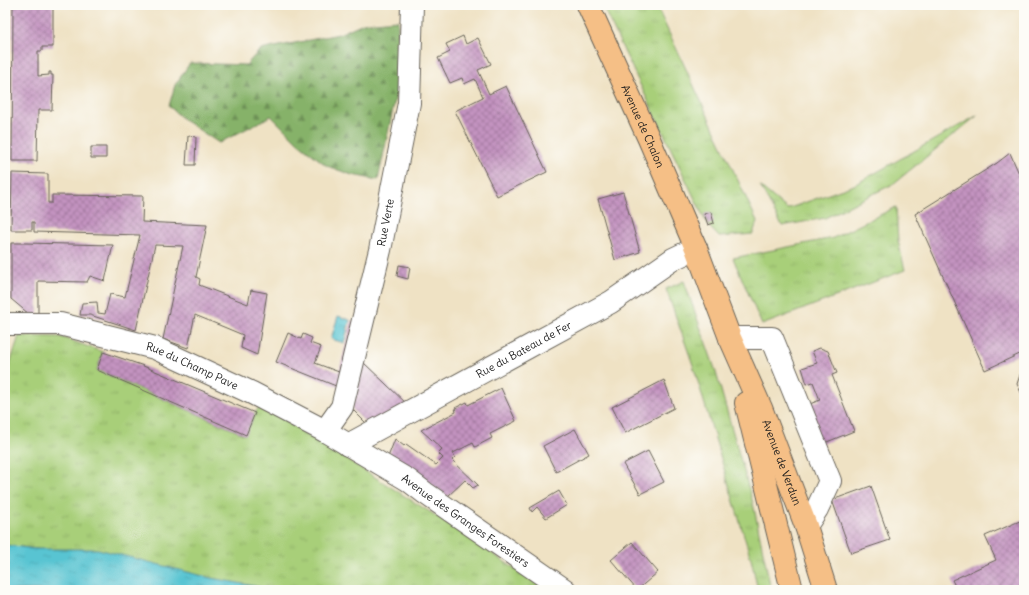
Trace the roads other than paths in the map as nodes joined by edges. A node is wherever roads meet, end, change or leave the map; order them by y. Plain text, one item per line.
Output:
1 (412, 5) edge
2 (588, 5) edge
3 (696, 248) junction
4 (5, 324) edge
5 (730, 338) junction
6 (325, 431) junction
7 (356, 449) junction
8 (806, 526) junction
9 (565, 590) edge
10 (792, 590) edge
11 (826, 590) edge

1 - 6 street, Rue Verte
2 - 3 main road, Avenue de Chalon
3 - 5 main road, Avenue de Verdun
3 - 7 street, Rue du Bateau de Fer
4 - 6 street, Rue du Champ Pave
5 - 8 main road, Avenue de Verdun
5 - 8 street
5 - 10 main road, Avenue de Verdun
6 - 7 street, Rue du Champ Pave
7 - 9 street, Avenue des Granges Forestiers
8 - 11 main road, Avenue de Verdun

